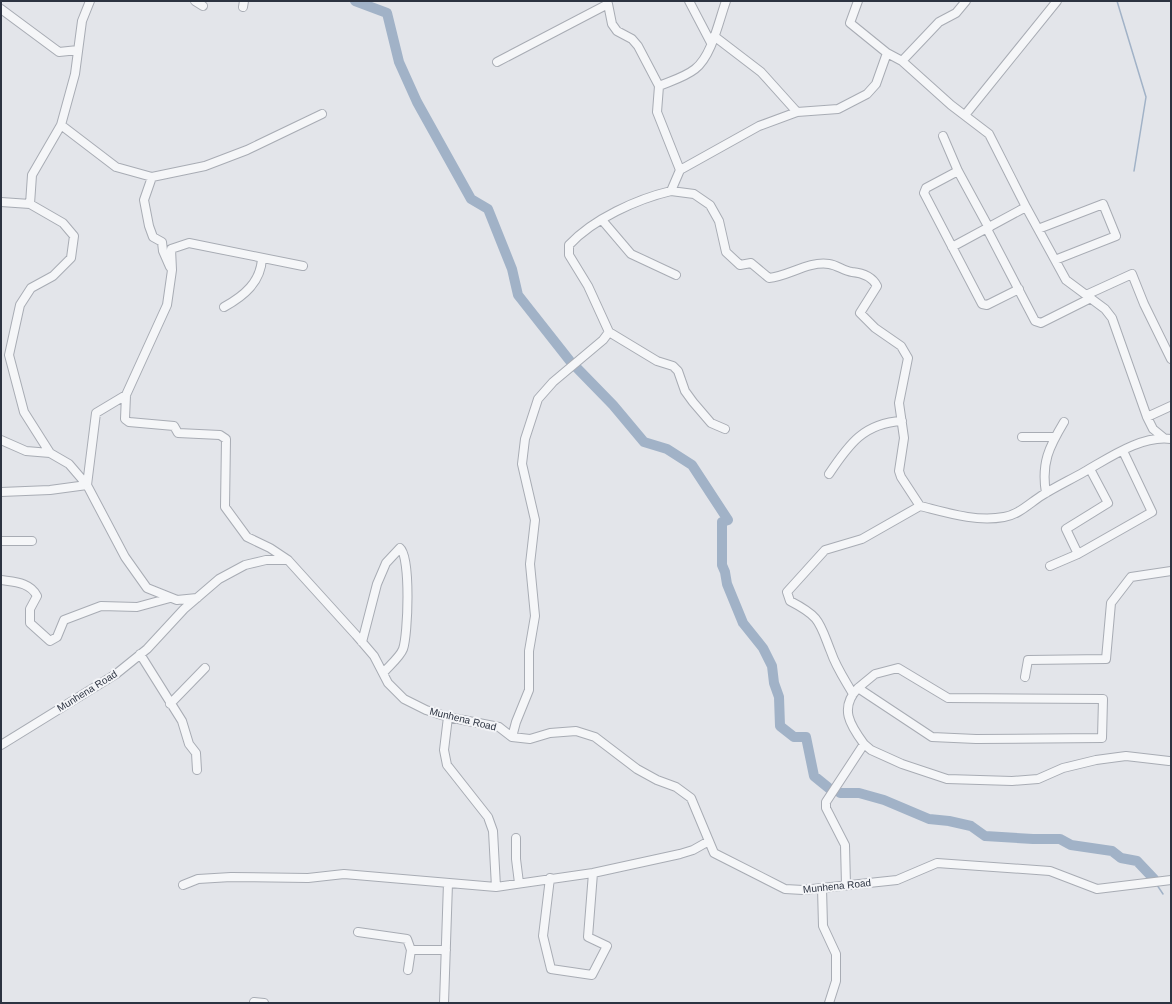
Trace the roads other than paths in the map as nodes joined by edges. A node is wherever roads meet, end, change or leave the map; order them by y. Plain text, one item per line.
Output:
1 (90, 1) edge
2 (195, 1) edge
3 (689, 1) edge
4 (726, 1) edge
5 (858, 1) edge
6 (966, 1) edge
7 (1057, 1) edge
8 (607, 3) edge
9 (203, 6) dead end
10 (1, 9) edge
11 (713, 40) junction
12 (78, 50) junction
13 (887, 53) junction
14 (496, 62) dead end
15 (902, 62) junction
16 (658, 86) junction
17 (797, 112) junction
18 (322, 114) dead end
19 (964, 115) junction
20 (61, 125) junction
21 (943, 136) dead end
22 (680, 170) junction
23 (958, 171) junction
24 (152, 177) junction
25 (671, 191) junction
26 (1, 202) edge
27 (30, 204) junction
28 (1026, 207) junction
29 (602, 220) junction
30 (988, 228) junction
31 (1038, 229) junction
32 (952, 247) junction
33 (262, 258) junction
34 (1055, 260) junction
35 (302, 266) dead end
36 (172, 270) junction
37 (676, 275) dead end
38 (1019, 289) junction
39 (1088, 296) junction
40 (224, 307) dead end
41 (609, 332) junction
42 (1171, 359) edge
43 (126, 395) junction
44 (1171, 406) edge
45 (1147, 417) junction
46 (902, 420) junction
47 (1064, 422) dead end
48 (725, 429) dead end
49 (1022, 437) dead end
50 (1055, 437) junction
51 (1168, 438) edge
52 (1, 440) edge
53 (1123, 451) junction
54 (50, 453) junction
55 (1090, 469) junction
56 (829, 474) dead end
57 (87, 485) junction
58 (1, 492) edge
59 (1046, 493) junction
60 (920, 506) junction
61 (1, 541) edge
62 (32, 541) dead end
63 (1078, 554) junction
64 (288, 560) junction
65 (1050, 566) dead end
66 (1171, 571) edge
67 (1, 580) edge
68 (198, 597) junction
69 (170, 598) junction
70 (362, 642) junction
71 (140, 654) junction
72 (205, 668) dead end
73 (383, 673) junction
74 (1024, 677) dead end
75 (856, 691) junction
76 (170, 704) junction
77 (448, 717) junction
78 (512, 737) junction
79 (864, 744) junction
80 (1, 746) edge
81 (1169, 761) dead end
82 (197, 770) dead end
83 (516, 838) dead end
84 (709, 841) junction
85 (593, 873) junction
86 (550, 878) junction
87 (1171, 880) edge
88 (448, 883) junction
89 (520, 883) junction
90 (183, 885) dead end
91 (846, 885) junction
92 (496, 887) junction
93 (822, 888) junction
94 (358, 932) dead end
95 (411, 950) junction
96 (446, 950) junction
97 (408, 970) dead end
98 (254, 1002) dead end
99 (264, 1003) edge
100 (438, 1003) edge
101 (444, 1003) edge
102 (829, 1003) edge

1 - 12 street
2 - 9 street
3 - 11 street
4 - 11 street
5 - 13 street
6 - 15 street
7 - 19 street
8 - 14 street
8 - 16 street
10 - 12 street
11 - 16 street
11 - 17 street
12 - 20 street
13 - 15 street
13 - 17 street
15 - 19 street
16 - 22 street
17 - 22 street
18 - 24 street
19 - 28 street
20 - 24 street
20 - 27 street
21 - 23 street
22 - 25 street
23 - 30 street
23 - 32 street
24 - 36 street
25 - 29 street
25 - 46 street
26 - 27 street
27 - 54 street
28 - 30 street
28 - 31 street
29 - 37 street
29 - 41 street
30 - 32 street
30 - 38 street
31 - 34 street
31 - 34 street
32 - 38 street
33 - 35 street
33 - 36 street
33 - 40 street
34 - 39 street
36 - 43 street
38 - 39 street
39 - 42 street
39 - 45 street
41 - 48 street
41 - 78 street
43 - 57 street
43 - 64 street
44 - 45 street
45 - 51 street
46 - 56 street
46 - 60 street
47 - 50 street
49 - 50 street
50 - 59 street
51 - 53 street
52 - 54 street
53 - 55 street
53 - 63 street
54 - 57 street
55 - 59 street
55 - 63 street
57 - 58 street
57 - 69 street
59 - 60 street
60 - 75 street
61 - 62 street
63 - 65 street
64 - 68 street, Munhena Road
64 - 70 street, Munhena Road
66 - 74 street
67 - 69 street
68 - 69 street
68 - 71 street, Munhena Road
70 - 73 street, Munhena Road
70 - 73 street
71 - 76 street
71 - 80 street, Munhena Road
72 - 76 street
73 - 77 street, Munhena Road
75 - 75 street
75 - 79 street
76 - 82 street
77 - 78 street, Munhena Road
77 - 92 street
78 - 84 street, Munhena Road
79 - 81 street
79 - 91 street
83 - 89 street
84 - 85 street
84 - 93 street, Munhena Road
85 - 86 street
85 - 86 street
86 - 89 street
87 - 91 street, Munhena Road
88 - 90 street
88 - 92 street
88 - 96 street
89 - 92 street
91 - 93 street, Munhena Road
93 - 102 street
94 - 95 street
95 - 96 street
95 - 97 street
96 - 101 street
98 - 99 street
100 - 101 street

